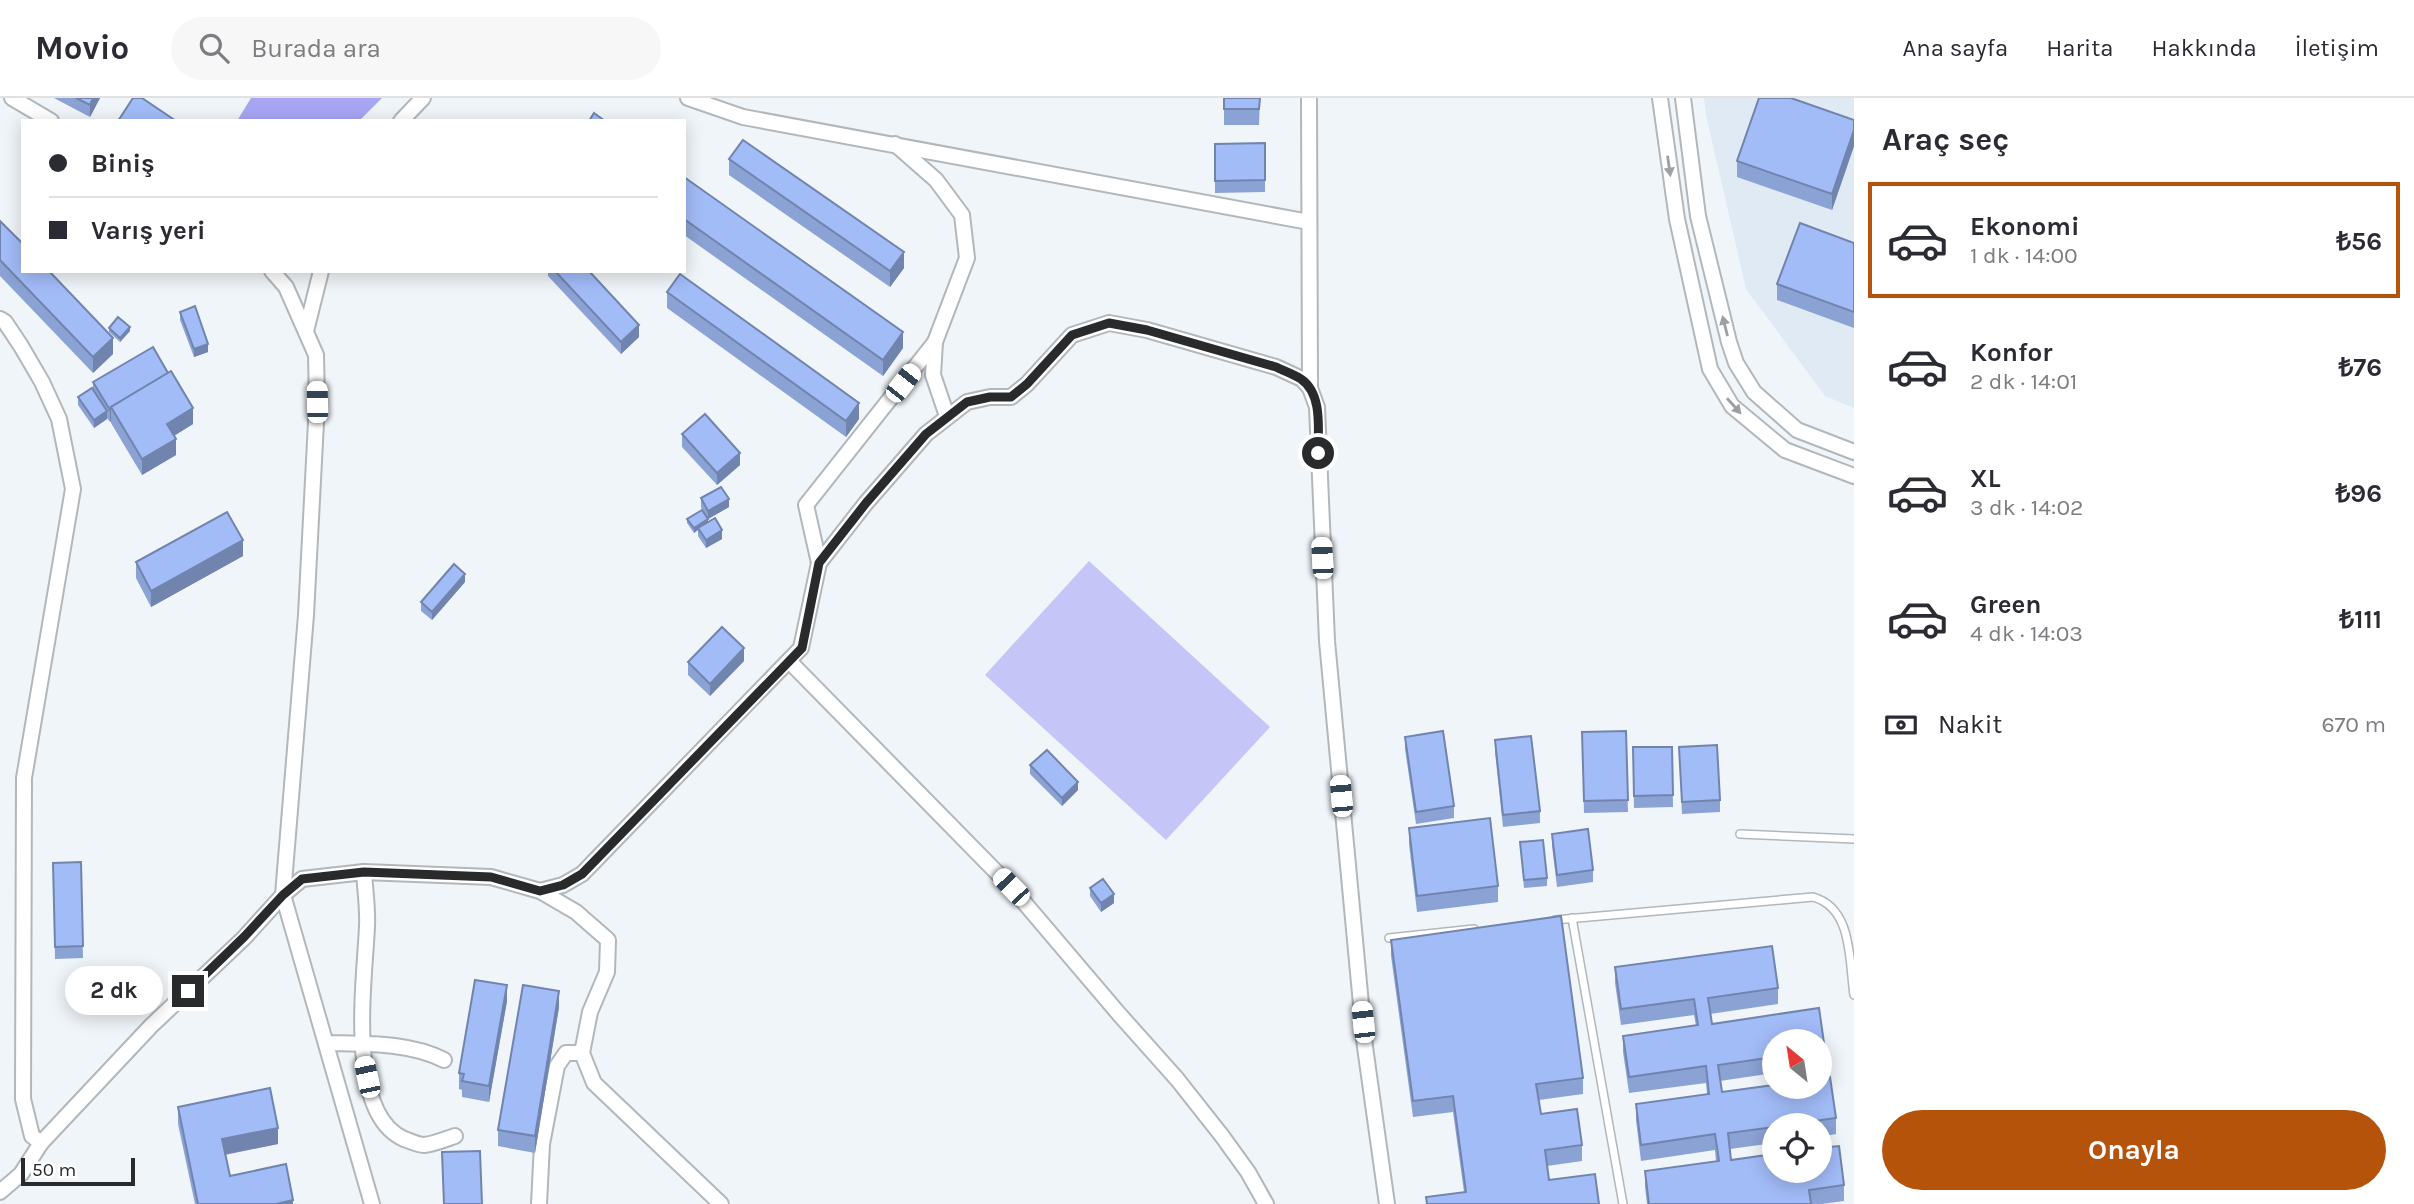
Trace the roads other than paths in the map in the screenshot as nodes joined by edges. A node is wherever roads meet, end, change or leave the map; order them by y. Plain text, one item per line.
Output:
1 (12, 98) edge
2 (423, 98) edge
3 (688, 98) edge
4 (1309, 98) edge
5 (1660, 98) edge
6 (1683, 98) edge
7 (48, 119) edge
8 (403, 119) edge
9 (894, 144) junction
10 (1308, 222) junction
11 (274, 273) edge
12 (321, 273) edge
13 (0, 319) edge
14 (306, 332) junction
15 (935, 342) junction
16 (1736, 363) junction
17 (1710, 369) junction
18 (1310, 388) junction
19 (947, 416) junction
20 (1797, 430) junction
21 (1785, 450) junction
22 (1854, 452) edge
23 (1854, 476) edge
24 (819, 563) junction
25 (789, 661) junction
26 (1740, 834) dead end
27 (1854, 839) edge
28 (364, 872) junction
29 (540, 891) junction
30 (283, 895) junction
31 (1572, 918) junction
32 (1546, 921) edge
33 (1480, 928) edge
34 (1389, 938) edge
35 (1854, 995) edge
36 (326, 1043) junction
37 (362, 1044) junction
38 (583, 1053) junction
39 (444, 1060) dead end
40 (455, 1136) dead end
41 (41, 1143) junction
42 (0, 1192) edge
43 (372, 1204) edge
44 (540, 1204) edge
45 (720, 1204) edge
46 (1266, 1204) edge
47 (1387, 1204) edge
48 (1623, 1204) edge

1 - 7 street
2 - 8 street
3 - 9 street
4 - 10 street
5 -> 17 street
16 -> 6 street
9 - 10 street
9 - 15 street
10 - 18 street
11 - 14 street
12 - 14 street
13 - 41 street
14 - 30 street
15 - 19 street
15 - 24 street
16 - 17 street
16 - 20 street
17 -> 21 street
18 - 19 street
18 - 47 street
19 - 24 street
20 - 21 street
20 - 22 street
21 - 23 street
24 - 25 street
25 - 29 street
25 - 46 street
26 - 27 lane
28 - 29 street
28 - 30 street
28 - 37 street
29 - 38 street
30 - 36 street
30 - 41 street
31 - 32 lane
31 - 35 lane
31 - 48 lane
33 - 34 lane
36 - 37 street
36 - 43 street
37 - 39 street
37 - 40 street
38 - 44 street
38 - 45 street
41 - 42 street

